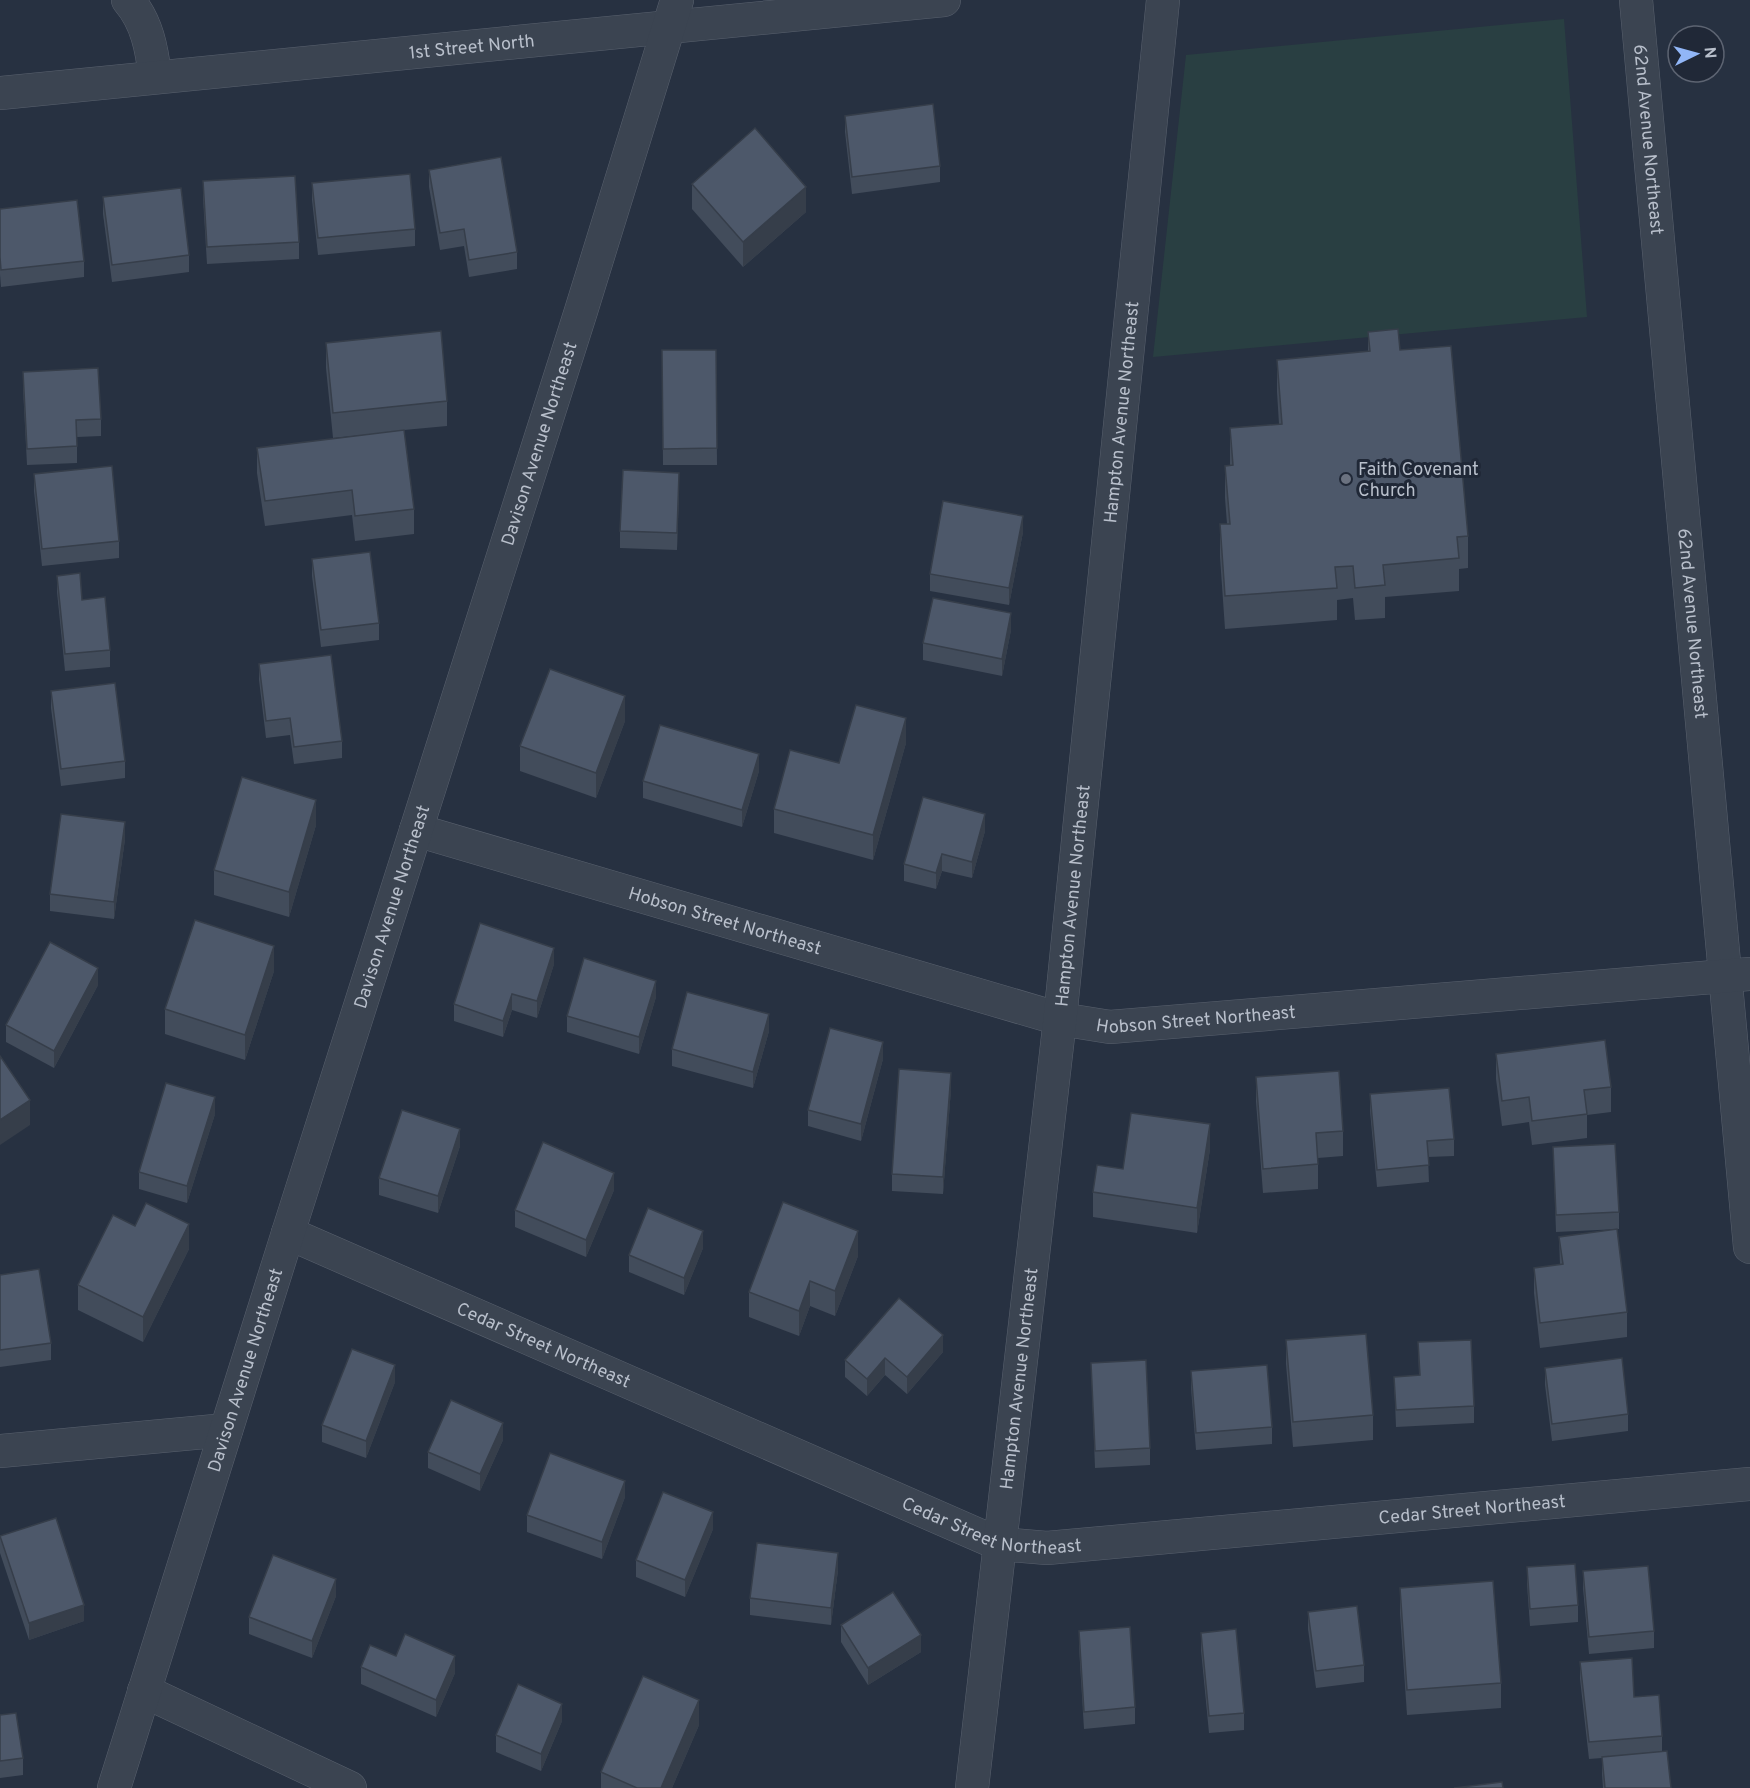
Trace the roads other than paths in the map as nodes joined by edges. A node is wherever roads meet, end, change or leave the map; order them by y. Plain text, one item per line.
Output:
1 (128, 0) edge
2 (944, 0) edge
3 (1163, 0) edge
4 (1636, 0) edge
5 (672, 13) edge
6 (155, 76) junction
7 (0, 93) edge
8 (416, 830) junction
9 (1738, 975) edge
10 (1060, 1019) junction
11 (288, 1233) junction
12 (1750, 1247) edge
13 (226, 1430) junction
14 (0, 1451) edge
15 (1750, 1484) edge
16 (999, 1544) junction
17 (144, 1691) junction
18 (114, 1788) edge
19 (350, 1788) edge
20 (972, 1788) edge

1 - 6 street
2 - 5 street, 1st Street North
3 - 10 street, Hampton Avenue Northeast
4 - 9 street, 62nd Avenue Northeast
5 - 6 street, 1st Street North
5 - 8 street, Davison Avenue Northeast
6 - 7 street, 1st Street North
8 - 10 street, Hobson Street Northeast
8 - 11 street, Davison Avenue Northeast
9 - 10 street, Hobson Street Northeast
9 - 12 street, 62nd Avenue Northeast
10 - 16 street, Hampton Avenue Northeast
11 - 13 street, Davison Avenue Northeast
11 - 16 street, Cedar Street Northeast
13 - 14 street
13 - 17 street, Davison Avenue Northeast
15 - 16 street, Cedar Street Northeast
16 - 20 street, Hampton Avenue Northeast
17 - 18 street, Davison Avenue Northeast
17 - 19 street

